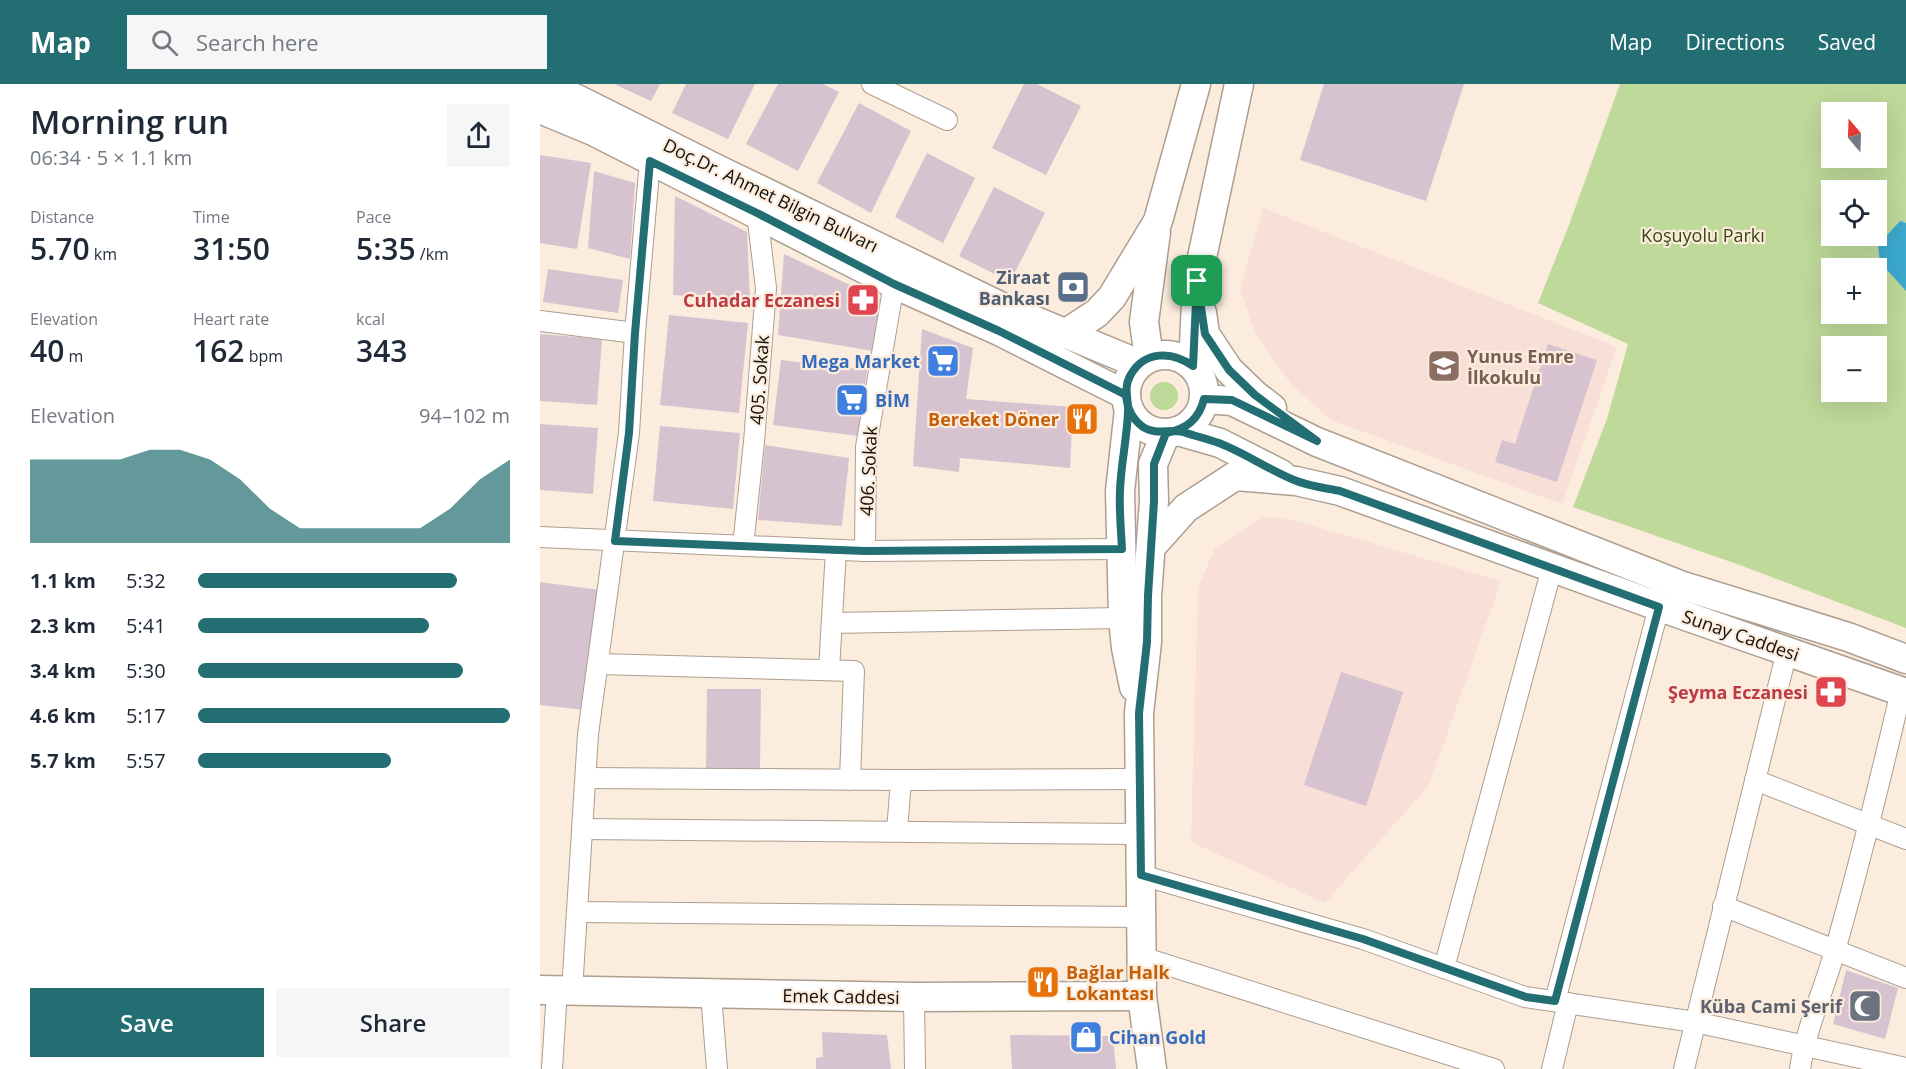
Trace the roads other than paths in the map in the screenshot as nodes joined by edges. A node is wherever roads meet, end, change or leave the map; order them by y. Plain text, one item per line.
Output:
1 (872, 84) edge
2 (1196, 84) edge
3 (1239, 84) edge
4 (540, 85) edge
5 (540, 109) edge
6 (947, 120) dead end
7 (650, 161) junction
8 (757, 213) junction
9 (1158, 221) junction
10 (1197, 281) junction
11 (894, 284) junction
12 (540, 321) edge
13 (635, 333) junction
14 (1065, 334) junction
15 (1144, 361) junction
16 (1193, 366) junction
17 (1204, 399) junction
18 (1127, 402) junction
19 (1172, 432) junction
20 (1317, 441) junction
21 (1296, 481) junction
22 (540, 537) edge
23 (615, 541) junction
24 (743, 546) junction
25 (1152, 546) junction
26 (1122, 549) junction
27 (836, 550) junction
28 (865, 551) junction
29 (1552, 568) junction
30 (1659, 607) junction
31 (1123, 618) junction
32 (832, 622) junction
33 (1787, 651) junction
34 (1906, 659) edge
35 (598, 664) junction
36 (830, 670) junction
37 (1904, 692) edge
38 (1139, 713) junction
39 (586, 778) junction
40 (1139, 779) junction
41 (850, 780) junction
42 (901, 780) junction
43 (1755, 780) junction
44 (1870, 825) junction
45 (582, 829) junction
46 (897, 831) junction
47 (1140, 834) junction
48 (1906, 839) edge
49 (1141, 875) junction
50 (1723, 906) junction
51 (577, 912) junction
52 (1142, 917) junction
53 (1835, 950) junction
54 (1142, 957) junction
55 (1444, 968) junction
56 (1906, 978) edge
57 (556, 990) edge
58 (711, 994) junction
59 (1142, 996) junction
60 (914, 997) junction
61 (1561, 1002) junction
62 (1695, 1022) junction
63 (1803, 1046) junction
64 (1150, 1055) edge
65 (1906, 1068) edge
66 (552, 1069) edge
67 (717, 1069) edge
68 (915, 1069) edge
69 (1494, 1069) edge
70 (1552, 1069) edge
71 (1684, 1069) edge
72 (1800, 1069) edge

1 - 6 street
2 - 9 main road
3 - 10 main road
4 - 14 main road, Doç.Dr. Ahmet Bilgin Bulvarı
5 - 7 main road, Doç.Dr. Ahmet Bilgin Bulvarı
7 - 8 main road, Doç.Dr. Ahmet Bilgin Bulvarı
7 - 13 street
8 - 11 main road, Doç.Dr. Ahmet Bilgin Bulvarı
8 - 24 street, 405. Sokak
9 - 14 main road
9 - 15 main road
10 - 16 main road
10 - 20 main road
11 - 18 main road, Doç.Dr. Ahmet Bilgin Bulvarı
11 - 28 street, 406. Sokak
12 - 13 street
13 - 23 street
14 - 15 main road, Doç.Dr. Ahmet Bilgin Bulvarı
15 - 16 main road
15 - 18 main road
16 - 17 main road
17 - 19 main road
17 - 20 main road
18 - 19 main road
18 - 26 main road
19 - 21 main road
19 - 25 main road
20 - 34 main road, Sunay Caddesi
21 - 25 main road, Sunay Caddesi
21 - 29 main road, Sunay Caddesi
22 - 23 street
23 - 24 street
23 - 35 street
24 - 27 street
25 - 38 main road
26 - 28 street
26 - 31 main road
27 - 28 street
27 - 32 street
29 - 30 main road, Sunay Caddesi
29 - 55 street
30 - 33 main road, Sunay Caddesi
30 - 61 street
31 - 32 street
31 - 38 main road
32 - 36 street
33 - 37 main road, Sunay Caddesi
33 - 43 street
35 - 36 street
35 - 39 street
36 - 41 street
37 - 44 street
38 - 40 main road
39 - 41 street
39 - 45 street
40 - 42 street
40 - 47 main road
41 - 42 street
42 - 46 street
43 - 44 street
43 - 50 street
44 - 48 street
44 - 53 street
45 - 46 street
45 - 51 street
46 - 47 street
47 - 49 main road
49 - 52 main road
49 - 55 street
50 - 53 street
50 - 62 street
51 - 52 street
51 - 57 street
52 - 54 main road
53 - 56 street
53 - 63 street
54 - 59 main road
54 - 69 street
55 - 61 street
57 - 58 main road, Emek Caddesi
57 - 66 street
58 - 60 main road, Emek Caddesi
58 - 67 street
59 - 60 main road, Emek Caddesi
59 - 64 main road
60 - 68 street
61 - 62 street
61 - 70 street
62 - 63 street
62 - 71 street
63 - 65 street
63 - 72 street

